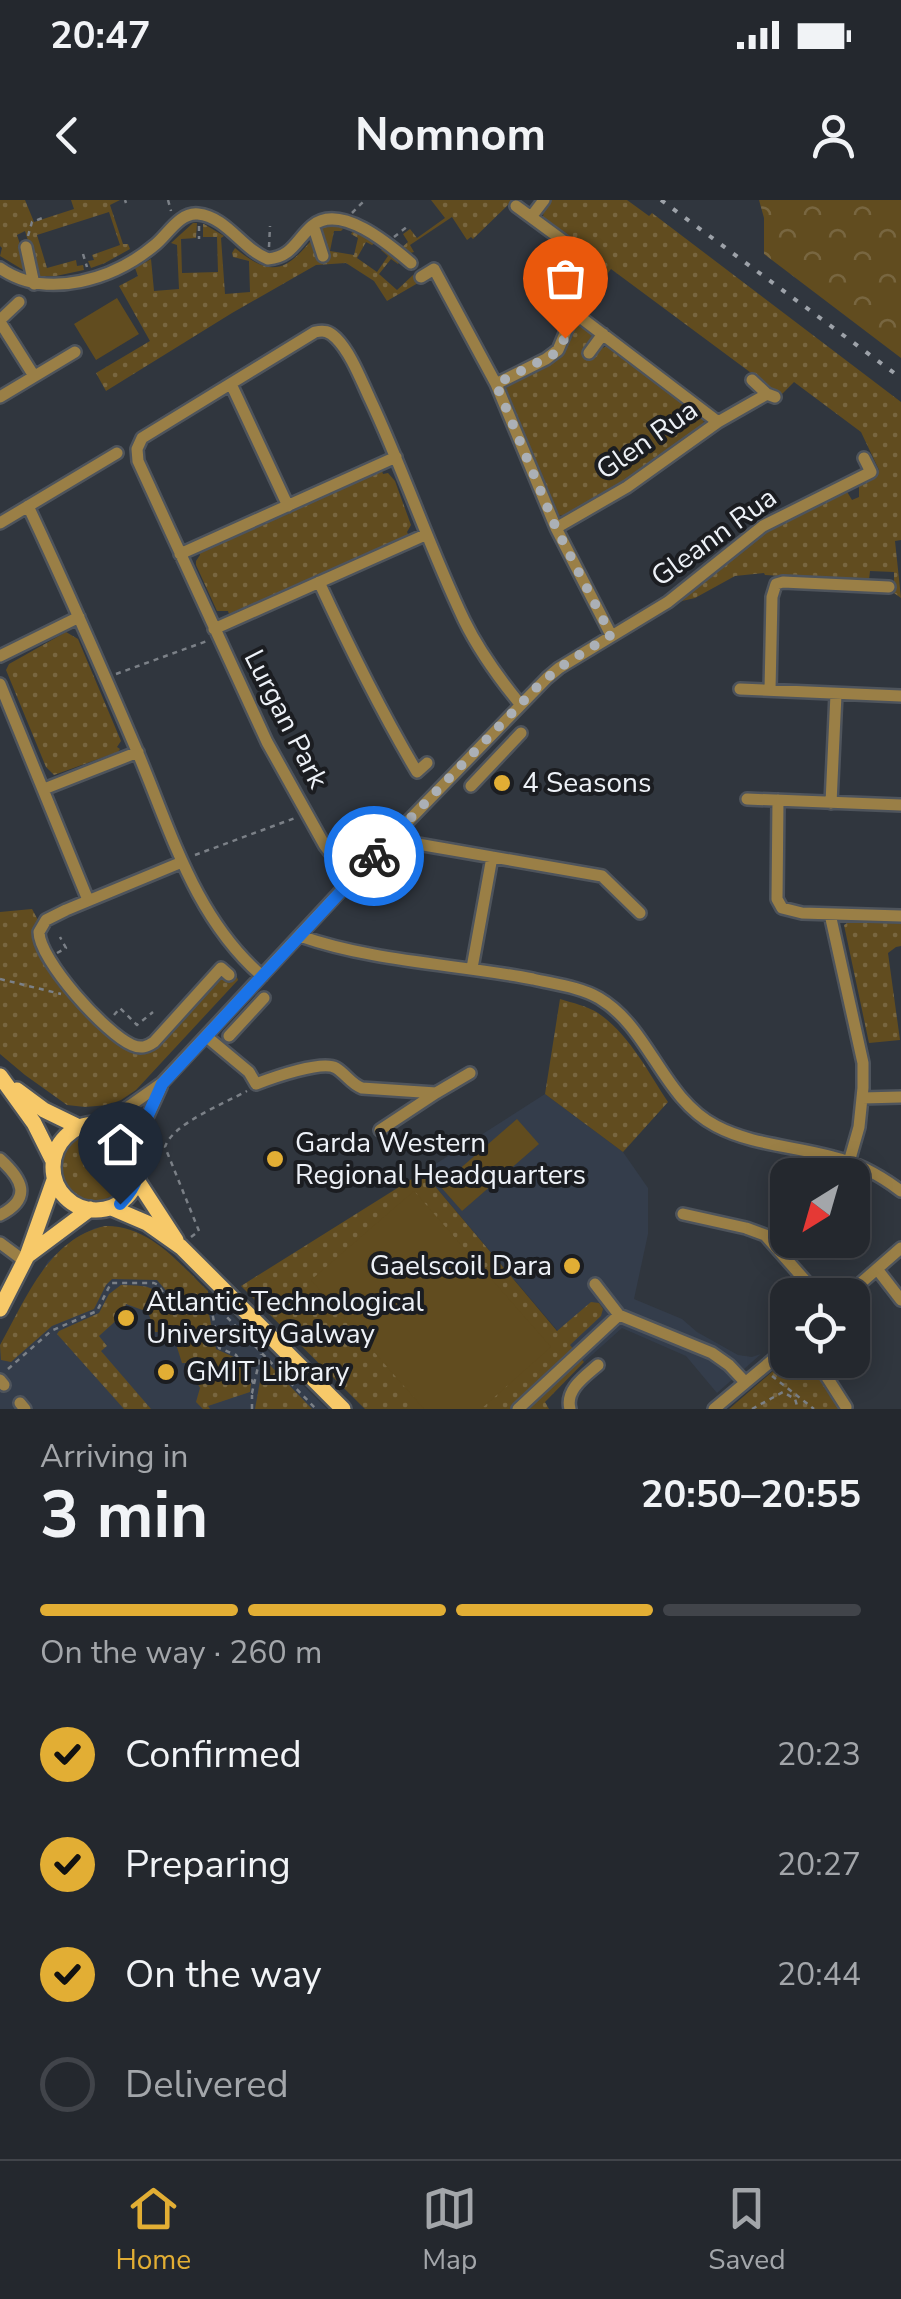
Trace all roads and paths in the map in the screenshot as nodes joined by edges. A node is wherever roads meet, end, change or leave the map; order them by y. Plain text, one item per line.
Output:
1 (544, 200) edge
2 (516, 206) dead end
3 (46, 217) dead end
4 (531, 217) junction
5 (409, 225) dead end
6 (270, 226) dead end
7 (310, 228) junction
8 (386, 242) junction
9 (26, 247) joint
10 (83, 254) dead end
11 (323, 256) dead end
12 (268, 259) junction
13 (410, 264) dead end
14 (0, 268) edge
15 (421, 277) dead end
16 (90, 278) junction
17 (34, 284) junction
18 (19, 302) dead end
19 (580, 317) dead end
20 (0, 321) edge
21 (604, 334) junction
22 (75, 352) dead end
23 (590, 353) dead end
24 (34, 376) junction
25 (752, 380) dead end
26 (231, 384) junction
27 (496, 384) junction
28 (0, 397) edge
29 (718, 422) junction
30 (396, 457) junction
31 (116, 458) dead end
32 (864, 458) dead end
33 (28, 506) junction
34 (288, 506) junction
35 (0, 523) edge
36 (556, 528) junction
37 (425, 535) junction
38 (180, 554) junction
39 (319, 582) junction
40 (886, 582) dead end
41 (79, 618) junction
42 (216, 633) junction
43 (611, 635) junction
44 (0, 656) edge
45 (105, 678) junction
46 (0, 684) edge
47 (740, 689) dead end
48 (770, 690) junction
49 (836, 694) junction
50 (901, 696) edge
51 (520, 704) junction
52 (521, 733) dead end
53 (138, 752) junction
54 (472, 754) junction
55 (422, 767) dead end
56 (487, 769) junction
57 (471, 786) dead end
58 (44, 788) junction
59 (747, 799) dead end
60 (778, 800) junction
61 (831, 803) junction
62 (901, 806) edge
63 (306, 814) junction
64 (412, 844) dead end
65 (492, 858) junction
66 (181, 861) junction
67 (351, 880) junction
68 (88, 900) junction
69 (640, 914) dead end
70 (830, 914) junction
71 (901, 916) edge
72 (312, 923) junction
73 (300, 936) junction
74 (60, 937) dead end
75 (327, 942) junction
76 (56, 954) dead end
77 (472, 968) junction
78 (225, 971) dead end
79 (262, 976) junction
80 (0, 978) edge
81 (72, 989) junction
82 (264, 998) dead end
83 (241, 999) junction
84 (253, 1010) junction
85 (152, 1012) dead end
86 (112, 1018) dead end
87 (230, 1036) dead end
88 (206, 1037) junction
89 (470, 1073) dead end
90 (3, 1079) edge
91 (162, 1084) junction
92 (256, 1084) junction
93 (436, 1093) junction
94 (901, 1096) edge
95 (862, 1098) junction
96 (104, 1124) junction
97 (79, 1127) junction
98 (380, 1130) dead end
99 (134, 1146) junction
100 (831, 1158) edge
101 (850, 1158) edge
102 (0, 1159) edge
103 (52, 1159) junction
104 (870, 1172) edge
105 (54, 1180) junction
106 (138, 1180) junction
107 (901, 1191) edge
108 (112, 1208) junction
109 (90, 1210) junction
110 (683, 1214) dead end
111 (0, 1215) edge
112 (0, 1242) edge
113 (181, 1247) junction
114 (901, 1248) edge
115 (25, 1258) junction
116 (878, 1269) junction
117 (803, 1278) edge
118 (867, 1278) edge
119 (215, 1280) junction
120 (595, 1284) dead end
121 (901, 1300) edge
122 (0, 1309) edge
123 (211, 1311) junction
124 (620, 1315) junction
125 (262, 1352) junction
126 (770, 1361) edge
127 (598, 1365) dead end
128 (762, 1368) junction
129 (827, 1378) edge
130 (1, 1381) edge
131 (746, 1382) junction
132 (254, 1384) junction
133 (793, 1395) junction
134 (846, 1407) edge
135 (252, 1409) edge
136 (316, 1409) edge
137 (343, 1409) edge
138 (518, 1409) edge
139 (570, 1409) edge
140 (714, 1409) edge
141 (752, 1409) edge
142 (798, 1409) edge
143 (814, 1409) edge

1 - 4 street
2 - 4 street
3 - 9 path
4 - 27 street
5 - 8 path
6 - 12 path
7 - 8 street
7 - 11 street
7 - 12 street
8 - 13 street
9 - 17 street
10 - 16 path
12 - 16 street
14 - 17 street
15 - 27 street
16 - 17 street
18 - 20 street
19 - 21 street
20 - 24 street
21 - 23 street
21 - 29 street
22 - 24 street
24 - 28 street
25 - 29 street, Glen Rua
26 - 30 street, Lurgan Park
26 - 34 street
26 - 38 street, Lurgan Park
27 - 36 street
29 - 36 street, Glen Rua
30 - 34 street
30 - 37 street, Lurgan Park
31 - 33 street
32 - 43 street, Gleann Rua
33 - 35 street
33 - 41 street
34 - 38 street
36 - 43 street
37 - 39 street, Lurgan Park
37 - 51 street, Lurgan Park
38 - 42 street, Lurgan Park
39 - 42 street, Lurgan Park
39 - 55 street
40 - 48 street
41 - 44 street
41 - 45 street
42 - 45 path
42 - 63 street, Lurgan Park
43 - 51 street, Gleann Rua
45 - 53 street
46 - 58 street
47 - 48 street
48 - 49 street
49 - 50 street
49 - 61 street
51 - 54 street
52 - 56 street
53 - 58 street
53 - 66 street
54 - 56 street
54 - 67 street
56 - 57 street
58 - 68 street
59 - 60 street
60 - 61 street
60 - 70 street
61 - 62 street
63 - 66 path
63 - 67 street, Lurgan Park
64 - 65 street
65 - 69 street
65 - 77 street
66 - 68 street
66 - 79 street
67 - 72 street
68 - 81 street
70 - 71 street
70 - 95 street
72 - 73 street
72 - 75 street
73 - 75 street
73 - 79 street
74 - 76 path
75 - 77 street
77 - 100 street
78 - 81 street
79 - 83 street
80 - 81 path
82 - 84 street
83 - 84 street
83 - 88 street
84 - 87 street
85 - 86 path
88 - 91 street
88 - 92 street
89 - 93 street
90 - 97 main road
90 - 103 main road
91 - 96 street
91 - 99 street
92 - 93 street
92 - 113 path
93 - 98 street
94 - 95 street
95 - 101 street
96 - 97 main road
96 - 99 main road
97 - 103 main road
99 - 106 main road
102 - 111 street
103 - 105 main road
104 - 107 street
105 - 109 main road
105 - 115 main road
106 - 108 main road
106 - 113 main road
108 - 109 main road
108 - 113 main road
109 - 115 main road
110 - 117 street
112 - 115 street
113 - 119 main road
114 - 116 street
115 - 122 main road
116 - 118 street
116 - 121 street
119 - 123 path
119 - 137 main road
120 - 124 street
123 - 125 path
123 - 130 path
123 - 132 path
124 - 131 street
124 - 138 street
125 - 132 path
125 - 136 path
126 - 128 street
127 - 139 street
128 - 131 street
128 - 133 path
129 - 134 street
131 - 140 street
132 - 135 path
133 - 141 path
133 - 142 path
133 - 143 path

